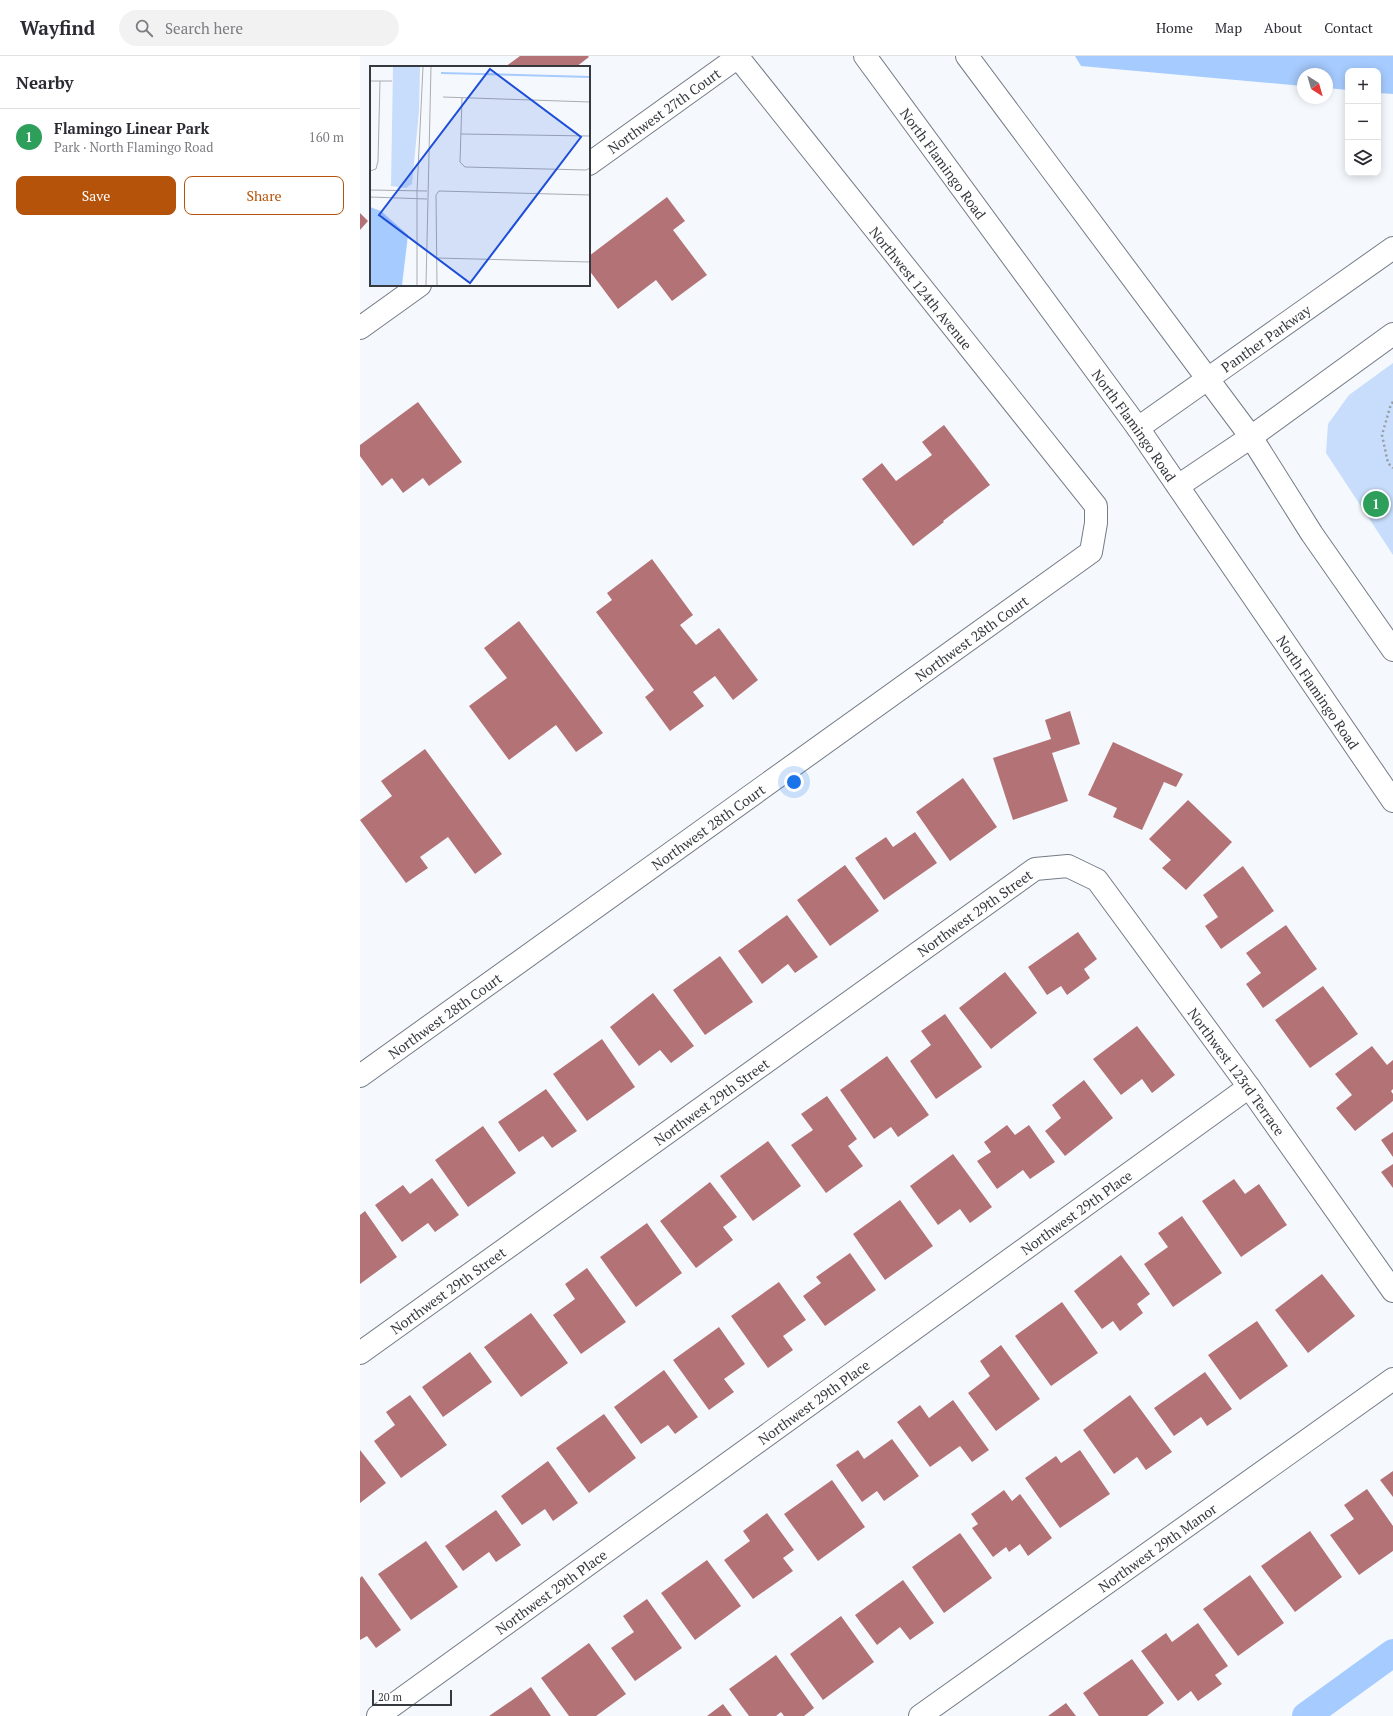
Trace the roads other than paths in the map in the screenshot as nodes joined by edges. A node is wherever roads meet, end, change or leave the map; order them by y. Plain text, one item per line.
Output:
1 (865, 56) edge
2 (967, 56) edge
3 (737, 57) edge
4 (590, 163) edge
5 (1393, 248) edge
6 (419, 286) edge
7 (360, 328) edge
8 (1393, 334) edge
9 (1208, 378) junction
10 (1138, 428) junction
11 (1251, 437) junction
12 (1178, 486) junction
13 (1096, 523) joint
14 (1393, 650) edge
15 (1393, 801) edge
16 (1068, 866) joint
17 (360, 1076) edge
18 (1248, 1087) junction
19 (1393, 1291) edge
20 (360, 1353) edge
21 (1393, 1379) edge
22 (378, 1716) edge
23 (920, 1716) edge

1 - 10 main road, North Flamingo Road
2 - 9 main road
3 - 4 main road, Northwest 27th Court
3 - 13 main road, Northwest 124th Avenue
5 - 9 main road, Panther Parkway
6 - 7 main road
8 - 11 main road
9 - 10 main road, Panther Parkway
9 - 11 main road
10 - 12 main road, North Flamingo Road
11 - 12 main road
11 - 14 main road
12 - 15 main road, North Flamingo Road
13 - 17 main road, Northwest 28th Court
16 - 18 main road, Northwest 123rd Terrace
16 - 20 main road, Northwest 29th Street
18 - 19 main road, Northwest 123rd Terrace
18 - 22 main road, Northwest 29th Place
21 - 23 main road, Northwest 29th Manor

